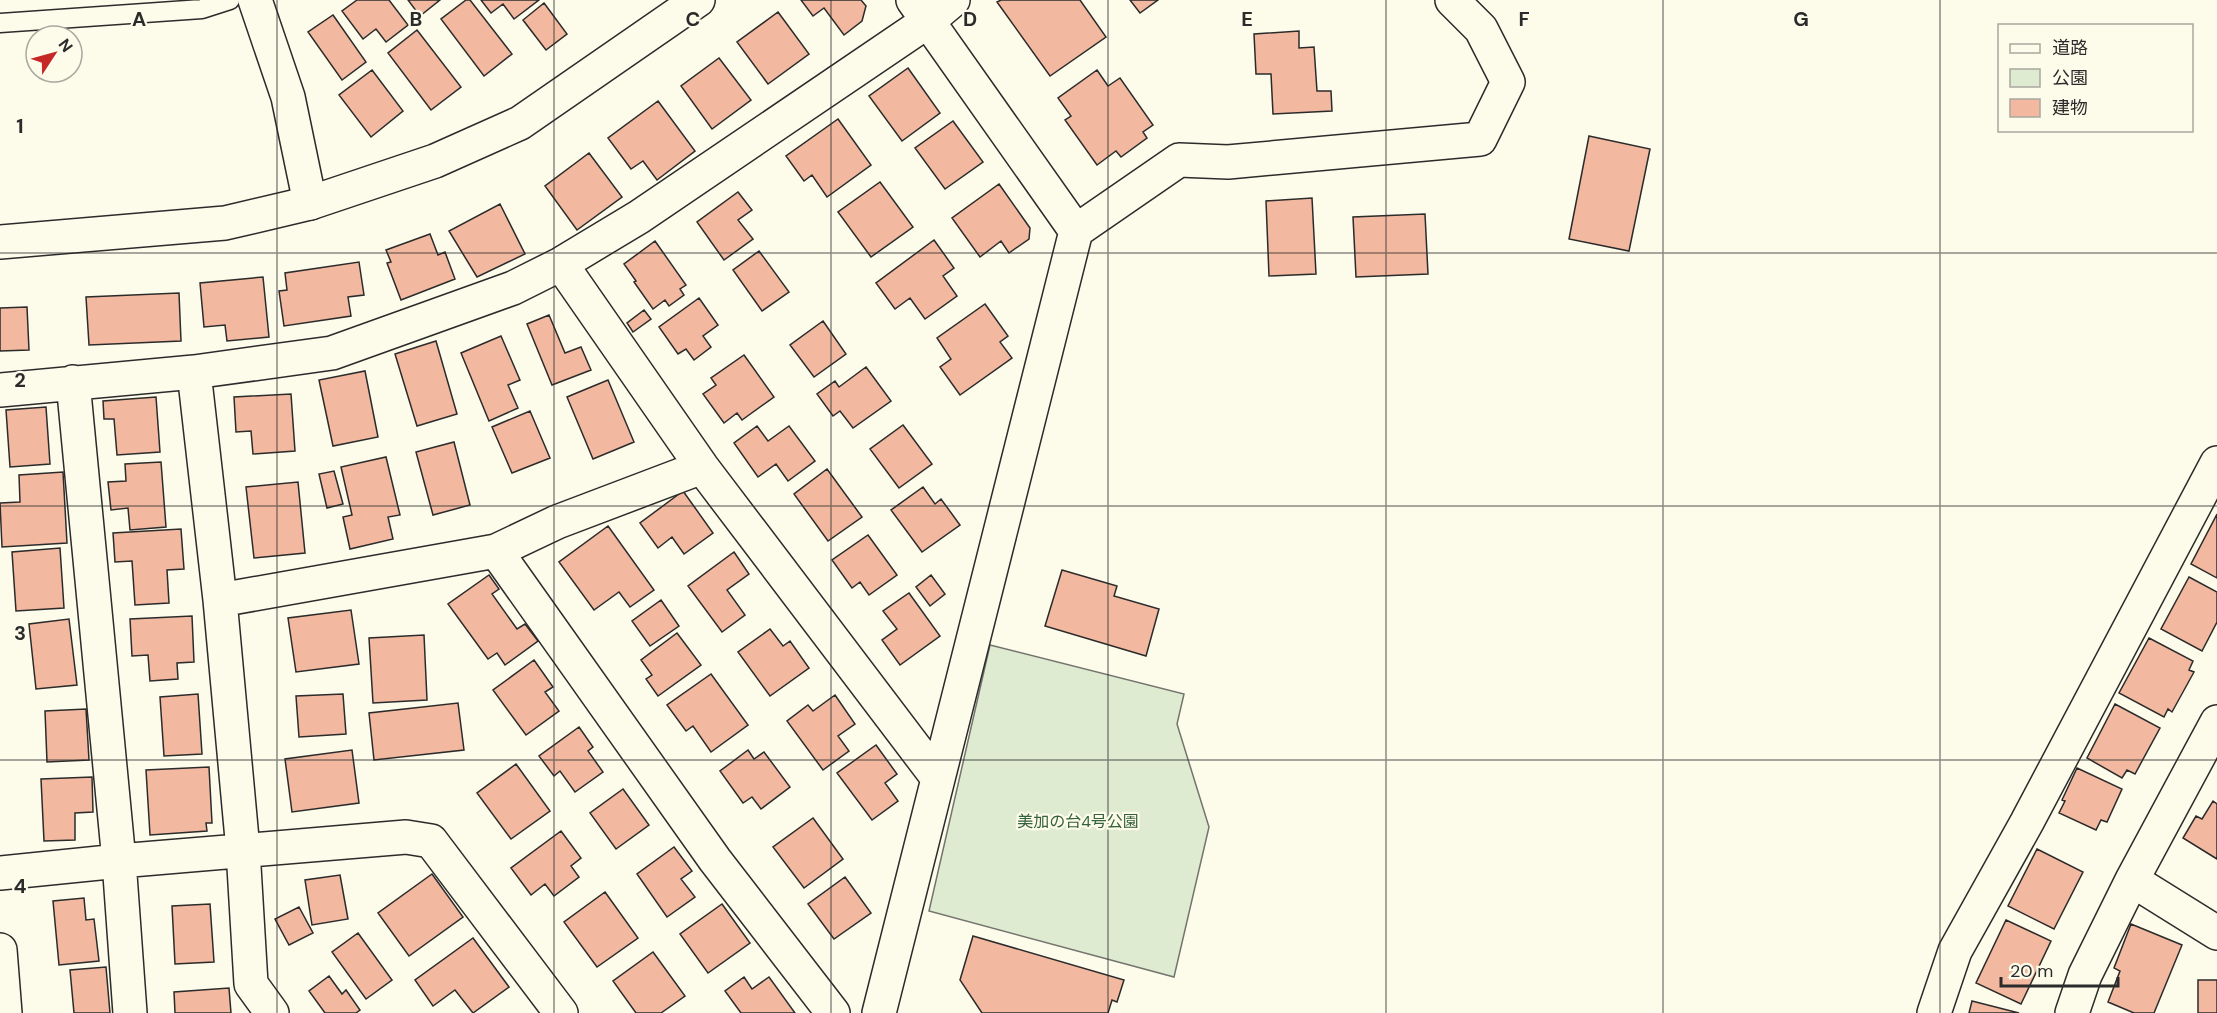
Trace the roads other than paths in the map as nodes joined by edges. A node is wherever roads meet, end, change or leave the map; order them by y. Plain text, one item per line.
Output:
1 (230, 0) edge
2 (255, 0) edge
3 (698, 0) edge
4 (953, 0) edge
5 (1452, 0) edge
6 (921, 10) edge
7 (0, 23) edge
8 (310, 203) junction
9 (1076, 231) junction
10 (0, 242) edge
11 (561, 264) junction
12 (194, 372) junction
13 (73, 382) junction
14 (0, 390) edge
15 (2217, 463) edge
16 (702, 467) junction
17 (496, 551) junction
18 (220, 600) junction
19 (2217, 722) edge
20 (937, 777) junction
21 (243, 850) junction
22 (119, 861) junction
23 (0, 873) edge
24 (2132, 880) junction
25 (2217, 933) edge
26 (0, 950) edge
27 (5, 1013) edge
28 (130, 1013) edge
29 (272, 1013) edge
30 (561, 1013) edge
31 (833, 1013) edge
32 (879, 1013) edge
33 (1934, 1013) edge
34 (2072, 1013) edge

1 - 7 lane
2 - 8 street
3 - 8 street
4 - 6 street
5 - 9 street
6 - 9 street
6 - 11 street
8 - 10 street
9 - 20 street
11 - 12 street
11 - 16 street
12 - 13 street
12 - 18 street
13 - 14 street
13 - 22 street
15 - 33 street
16 - 17 street
16 - 20 street
17 - 18 street
17 - 31 street
18 - 21 street
19 - 24 street
20 - 32 street
21 - 22 street
21 - 29 street
21 - 30 street
22 - 23 street
22 - 28 street
24 - 25 street
24 - 34 street
26 - 27 street

